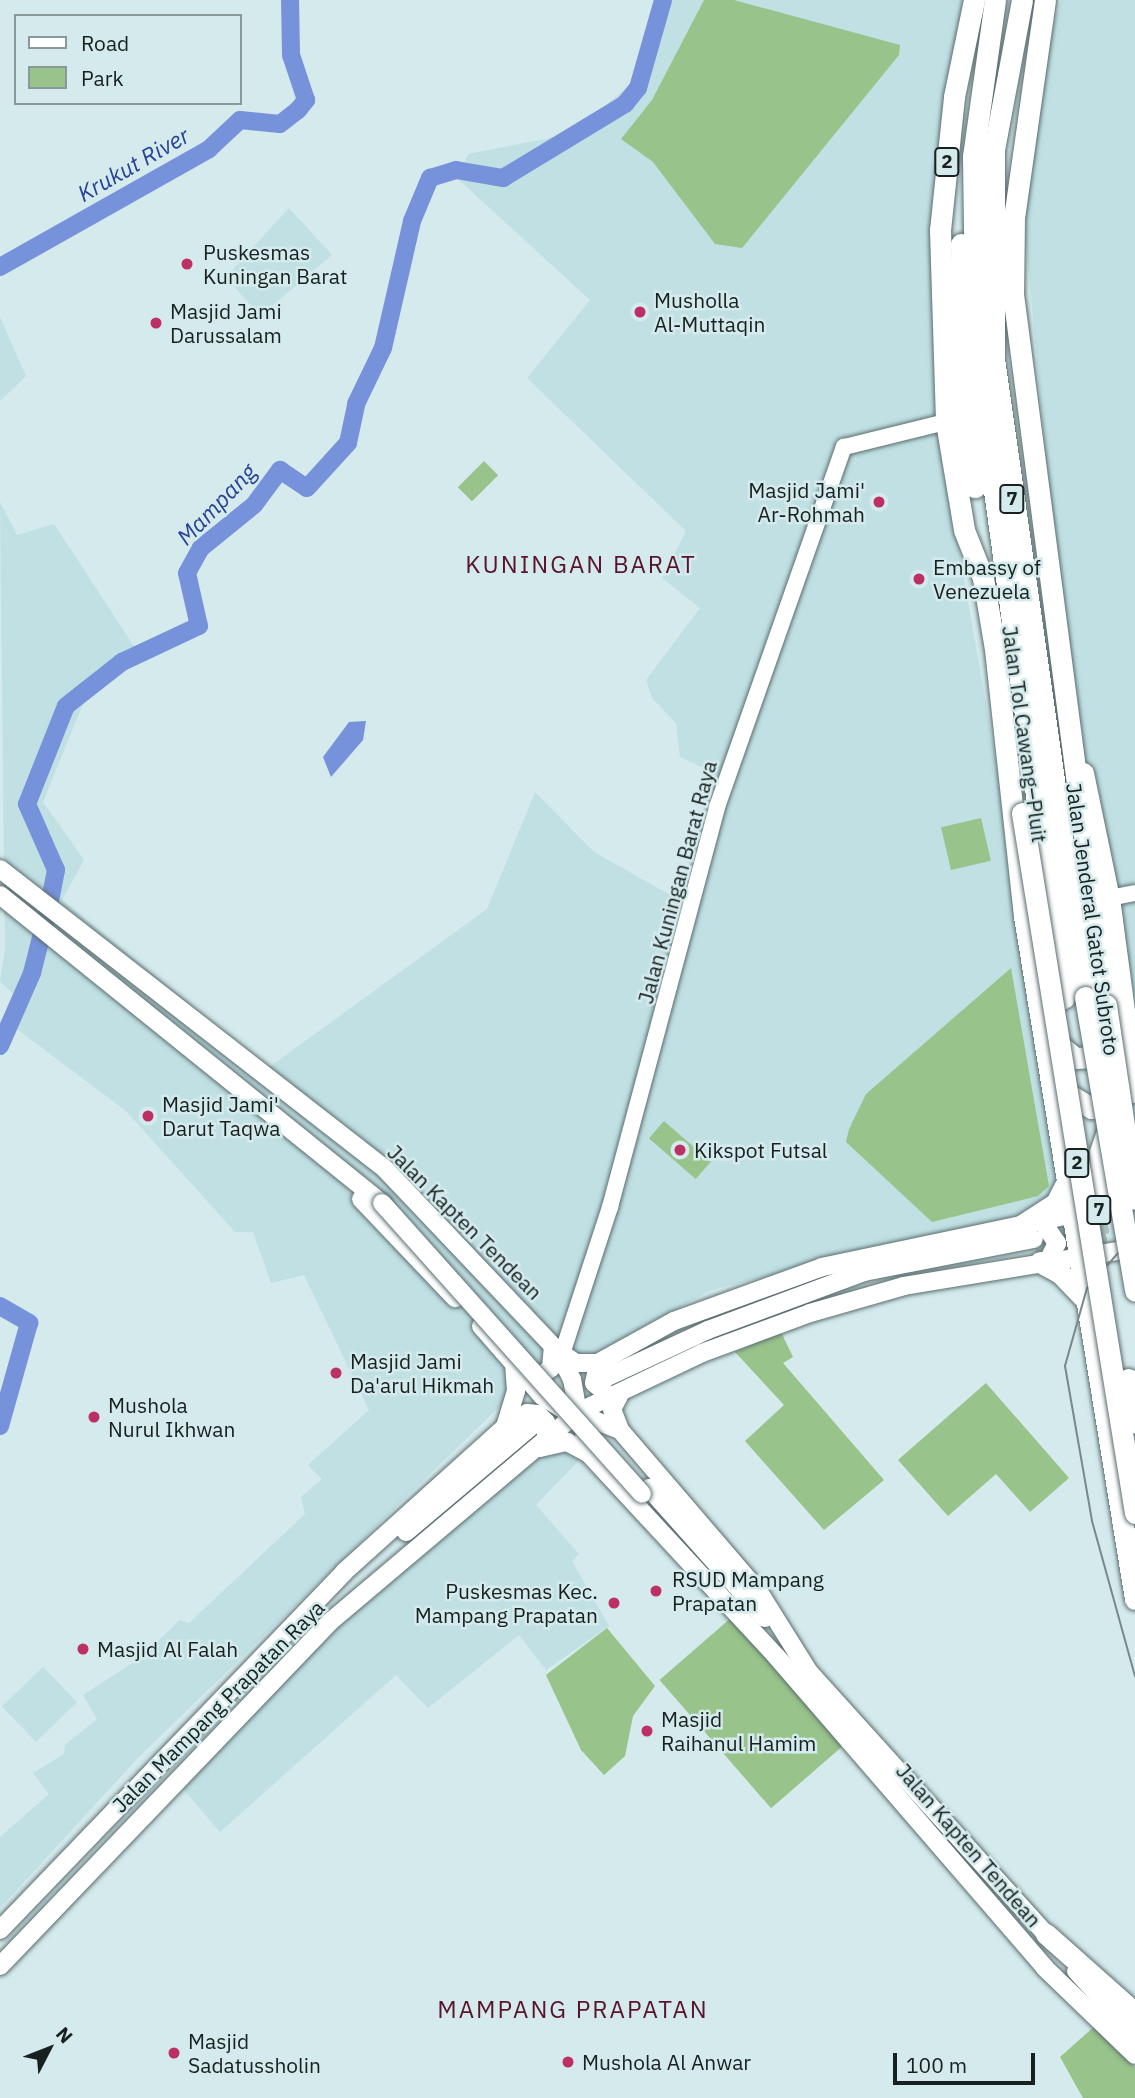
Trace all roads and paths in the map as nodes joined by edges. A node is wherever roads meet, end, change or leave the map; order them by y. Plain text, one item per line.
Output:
1 (974, 0) edge
2 (995, 0) edge
3 (1022, 0) edge
4 (1045, 0) edge
5 (973, 156) junction
6 (946, 422) junction
7 (983, 578) junction
8 (1067, 721) junction
9 (1006, 727) junction
10 (0, 869) edge
11 (1135, 893) edge
12 (1, 896) edge
13 (1109, 898) junction
14 (29, 905) junction
15 (1074, 998) junction
16 (1126, 1019) junction
17 (1042, 1028) junction
18 (1050, 1079) junction
19 (1133, 1080) edge
20 (285, 1096) junction
21 (301, 1140) junction
22 (1065, 1185) junction
23 (1135, 1199) edge
24 (386, 1200) junction
25 (1135, 1205) edge
26 (1102, 1209) junction
27 (1070, 1214) junction
28 (1034, 1245) junction
29 (1135, 1248) edge
30 (1077, 1256) junction
31 (1135, 1291) edge
32 (1084, 1298) junction
33 (558, 1350) junction
34 (517, 1369) junction
35 (609, 1383) junction
36 (1135, 1405) edge
37 (568, 1413) junction
38 (1135, 1422) edge
39 (505, 1427) junction
40 (620, 1430) junction
41 (1107, 1430) junction
42 (538, 1437) junction
43 (585, 1444) junction
44 (646, 1491) junction
45 (1135, 1513) edge
46 (1135, 1599) edge
47 (323, 1601) junction
48 (796, 1652) junction
49 (776, 1656) junction
50 (0, 1930) edge
51 (1046, 1934) junction
52 (0, 1966) edge
53 (1135, 2013) edge
54 (1134, 2049) edge

1 - 6 highway, 2
2 - 5 highway, Jalan Tol Cawang–Pluit / 7
3 - 15 highway, Jalan Tol Cawang–Pluit / 7
4 - 8 highway, Jalan Jenderal Gatot Subroto
5 - 7 highway
5 - 15 highway, Jalan Tol Cawang–Pluit / 7
6 - 7 highway, 2
6 - 33 street, Jalan Kuningan Barat Raya
7 - 9 highway, 2
8 - 13 highway, Jalan Jenderal Gatot Subroto
8 - 23 highway, Jalan Jenderal Gatot Subroto, bridge
9 - 17 highway, 2
9 - 45 highway, 2, bridge
10 - 14 main road, Jalan Kapten Tendean
11 - 13 street
12 - 14 main road, Jalan Kapten Tendean
13 - 16 highway, Jalan Jenderal Gatot Subroto
14 - 20 main road, Jalan Kapten Tendean
14 - 21 main road, Jalan Kapten Tendean
15 - 31 highway, Jalan Tol Cawang–Pluit / 7, bridge
15 - 38 highway, Jalan Tol Cawang–Pluit / 7, bridge
16 - 17 highway
16 - 19 highway, Jalan Jenderal Gatot Subroto
17 - 18 highway, 2
18 - 19 highway
18 - 22 highway, 2
19 - 26 highway
20 - 24 main road, Jalan Kapten Tendean
20 - 33 main road, Jalan Kapten Tendean
21 - 24 main road, Jalan Kapten Tendean
21 - 34 main road, Jalan Kapten Tendean
22 - 27 highway, 2
22 - 28 highway
24 - 44 main road, Jalan Kapten Tendean, bridge
25 - 26 main road
26 - 27 main road
27 - 28 main road
27 - 30 highway, 2
28 - 30 main road
28 - 32 highway
28 - 35 main road
28 - 35 main road
28 - 35 main road
29 - 30 main road
30 - 32 highway, 2
32 - 41 highway, 2
33 - 34 main road
33 - 35 main road
33 - 37 main road, Jalan Kapten Tendean
34 - 37 main road, Jalan Kapten Tendean
34 - 39 main road
35 - 37 main road
35 - 40 main road
36 - 41 highway
37 - 42 main road, Jalan Mampang Prapatan Raya
37 - 43 main road
39 - 42 main road
39 - 47 main road, Jalan Mampang Prapatan Raya
40 - 43 main road
40 - 48 main road, Jalan Kapten Tendean
41 - 46 highway, 2
42 - 43 main road, Jalan Kapten Tendean
42 - 47 main road
42 - 52 main road, Jalan Mampang Prapatan Raya
43 - 49 main road, Jalan Kapten Tendean
44 - 48 main road, Jalan Kapten Tendean
44 - 49 main road, Jalan Kapten Tendean
47 - 50 main road, Jalan Mampang Prapatan Raya
48 - 51 main road, Jalan Kapten Tendean
49 - 54 main road, Jalan Kapten Tendean
51 - 53 highway
51 - 54 main road, Jalan Kapten Tendean

